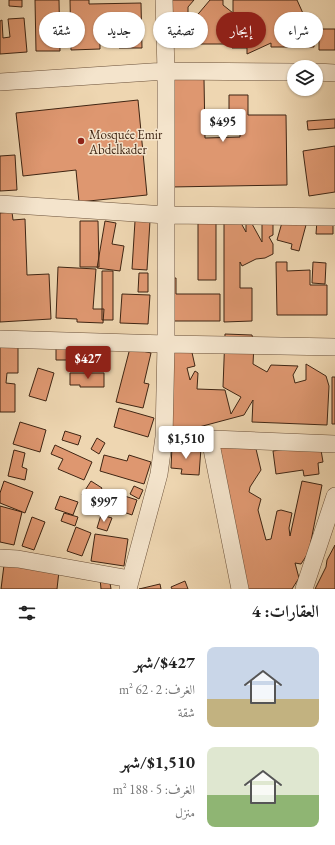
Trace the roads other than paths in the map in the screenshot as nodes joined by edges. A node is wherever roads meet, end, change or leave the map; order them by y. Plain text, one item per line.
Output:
1 (164, 0) edge
2 (166, 71) junction
3 (287, 72) edge
4 (323, 72) edge
5 (335, 73) edge
6 (0, 82) edge
7 (0, 204) edge
8 (166, 215) junction
9 (335, 216) edge
10 (0, 339) edge
11 (166, 344) junction
12 (335, 347) edge
13 (164, 437) junction
14 (210, 439) junction
15 (335, 444) edge
16 (335, 496) edge
17 (0, 558) edge
18 (129, 584) edge
19 (240, 589) edge
20 (304, 589) edge

1 - 2 street
2 - 3 street
2 - 6 street
2 - 8 street
4 - 5 street
7 - 8 street
8 - 9 street
8 - 11 street
10 - 11 street
11 - 12 street
11 - 13 street
13 - 14 street
13 - 18 street
14 - 15 street
14 - 19 street
16 - 20 street
17 - 18 street

